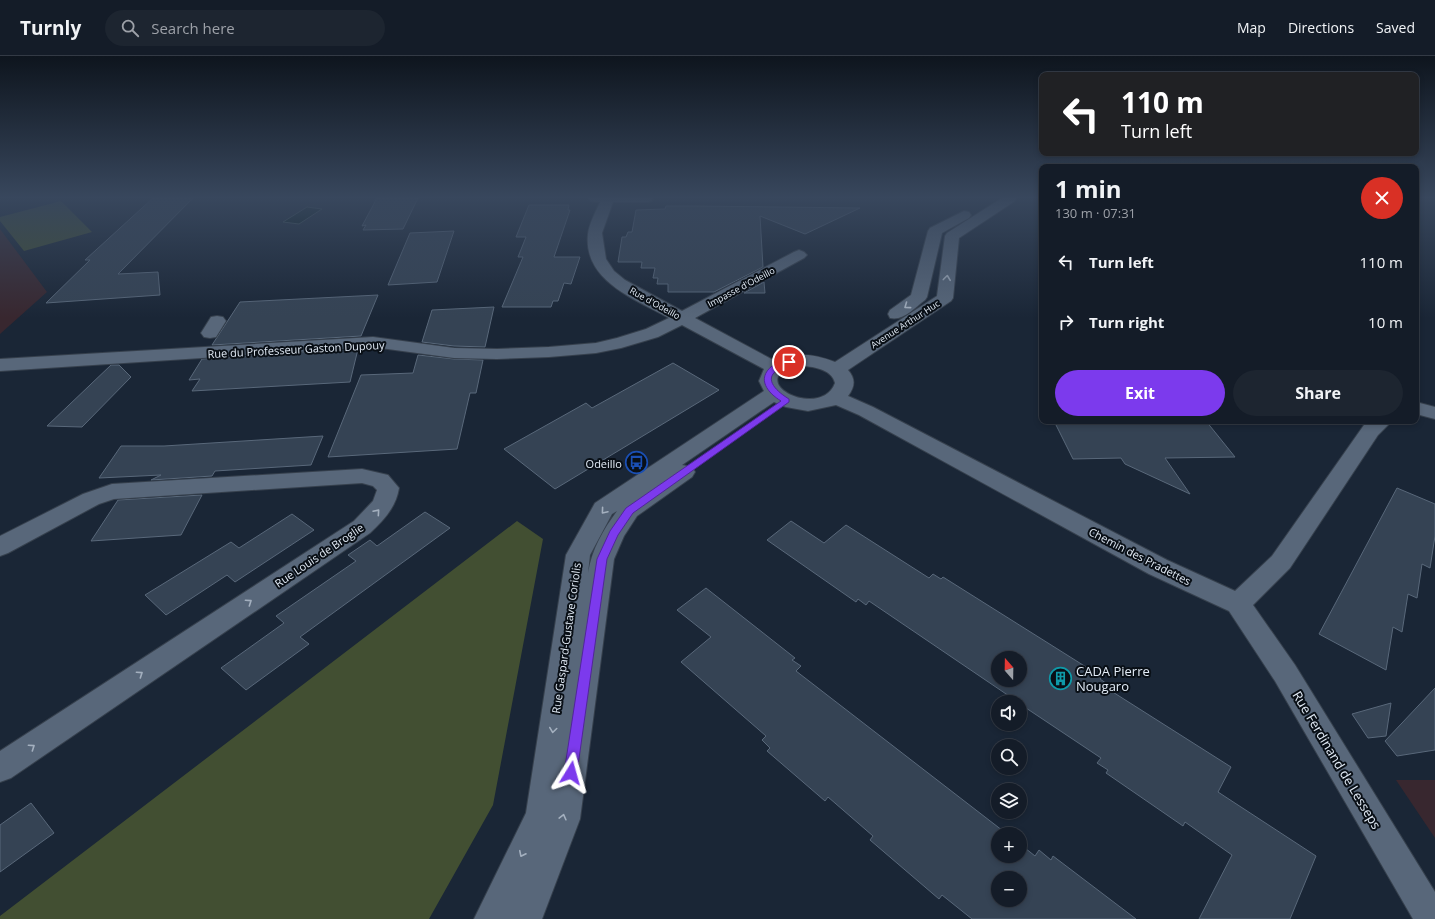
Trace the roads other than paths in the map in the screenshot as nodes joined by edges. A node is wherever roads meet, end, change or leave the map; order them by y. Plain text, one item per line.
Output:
1 (596, 238) edge
2 (933, 238) edge
3 (952, 238) edge
4 (799, 255) dead end
5 (682, 318) junction
6 (212, 330) dead end
7 (195, 354) junction
8 (0, 365) edge
9 (830, 367) junction
10 (775, 368) junction
11 (780, 397) junction
12 (835, 398) junction
13 (1419, 409) edge
14 (1435, 413) edge
15 (1379, 424) edge
16 (0, 547) edge
17 (1238, 604) junction
18 (0, 768) edge
19 (491, 919) edge
20 (524, 919) edge
21 (1432, 919) edge

1 - 5 street, Rue d'Odeillo
2 -> 9 street, Avenue Arthur Huc
9 -> 3 street, Avenue Arthur Huc
4 - 5 street, Impasse d'Odeillo
5 - 7 street, Rue du Professeur Gaston Dupouy
5 - 10 street, Rue d'Odeillo
6 - 7 street
7 - 8 street, Rue du Professeur Gaston Dupouy
9 - 10 street
9 - 12 street
10 - 11 street
11 - 12 street
11 -> 19 street, Rue Gaspard-Gustave Coriolis
20 -> 11 street
12 - 17 street, Chemin des Pradettes
13 - 14 street
15 - 17 street
18 -> 16 street, Rue Louis de Broglie
17 - 21 street, Rue Ferdinand de Lesseps

